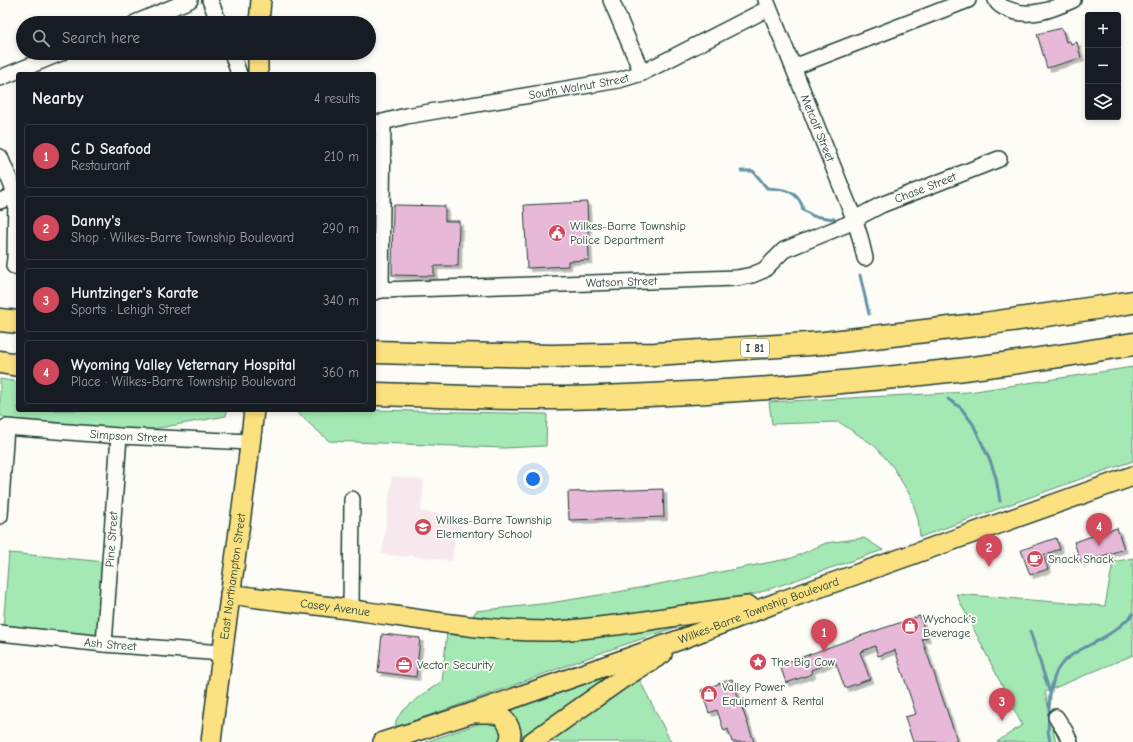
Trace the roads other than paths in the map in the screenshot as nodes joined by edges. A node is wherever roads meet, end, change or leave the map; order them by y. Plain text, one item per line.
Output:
1 (190, 0) edge
2 (210, 0) edge
3 (261, 0) edge
4 (611, 0) edge
5 (968, 0) edge
6 (996, 0) edge
7 (1073, 0) edge
8 (768, 4) edge
9 (151, 16) edge
10 (217, 16) edge
11 (260, 16) edge
12 (44, 60) edge
13 (235, 60) edge
14 (258, 60) edge
15 (794, 67) junction
16 (239, 72) edge
17 (258, 72) edge
18 (642, 73) junction
19 (0, 78) edge
20 (378, 122) edge
21 (0, 157) edge
22 (999, 159) dead end
23 (16, 192) edge
24 (16, 194) edge
25 (0, 201) edge
26 (855, 221) junction
27 (16, 226) edge
28 (865, 258) dead end
29 (16, 267) edge
30 (377, 291) edge
31 (1133, 302) edge
32 (0, 320) edge
33 (16, 322) edge
34 (1133, 344) edge
35 (376, 352) edge
36 (0, 362) edge
37 (16, 365) edge
38 (376, 394) edge
39 (254, 412) edge
40 (120, 436) junction
41 (250, 442) junction
42 (1133, 476) edge
43 (352, 499) dead end
44 (0, 516) edge
45 (230, 594) junction
46 (776, 603) junction
47 (351, 610) junction
48 (0, 634) edge
49 (682, 639) junction
50 (104, 644) junction
51 (222, 652) junction
52 (469, 714) junction
53 (1056, 717) dead end
54 (211, 742) edge
55 (383, 742) edge
56 (509, 742) edge
57 (532, 742) edge
58 (1070, 742) edge

1 - 9 street
2 - 10 street
3 - 11 main road
4 - 18 street
5 - 15 street
6 - 7 street
8 - 15 street, Metcalf Street
8 - 18 street, South Walnut Street
12 - 19 street
13 - 16 street
14 - 17 main road
15 - 26 street, Metcalf Street
18 - 20 street, South Walnut Street
20 - 30 street
21 - 23 street
22 - 26 street, Chase Street
24 - 25 street
26 - 28 street, Metcalf Street
26 - 30 street, Watson Street
27 - 29 street
31 - 35 highway, I 81
32 - 33 highway
34 - 38 highway
36 - 37 highway
39 - 41 main road, East Northampton Street
40 - 41 street, Simpson Street
40 - 44 street, Simpson Street
40 - 50 street, Pine Street
41 - 45 main road, East Northampton Street
42 - 46 main road, Wilkes-Barre Township Boulevard
43 - 47 street
45 - 47 main road, Casey Avenue
45 - 51 main road, East Northampton Street
46 - 47 main road, Casey Avenue
46 - 49 main road, Wilkes-Barre Township Boulevard
48 - 50 street, Ash Street
49 - 52 main road, Wilkes-Barre Township Boulevard
49 - 57 main road
50 - 51 street, Ash Street
51 - 54 main road, East Northampton Street
52 - 55 main road, Wilkes-Barre Township Boulevard
52 - 56 main road
53 - 58 street

